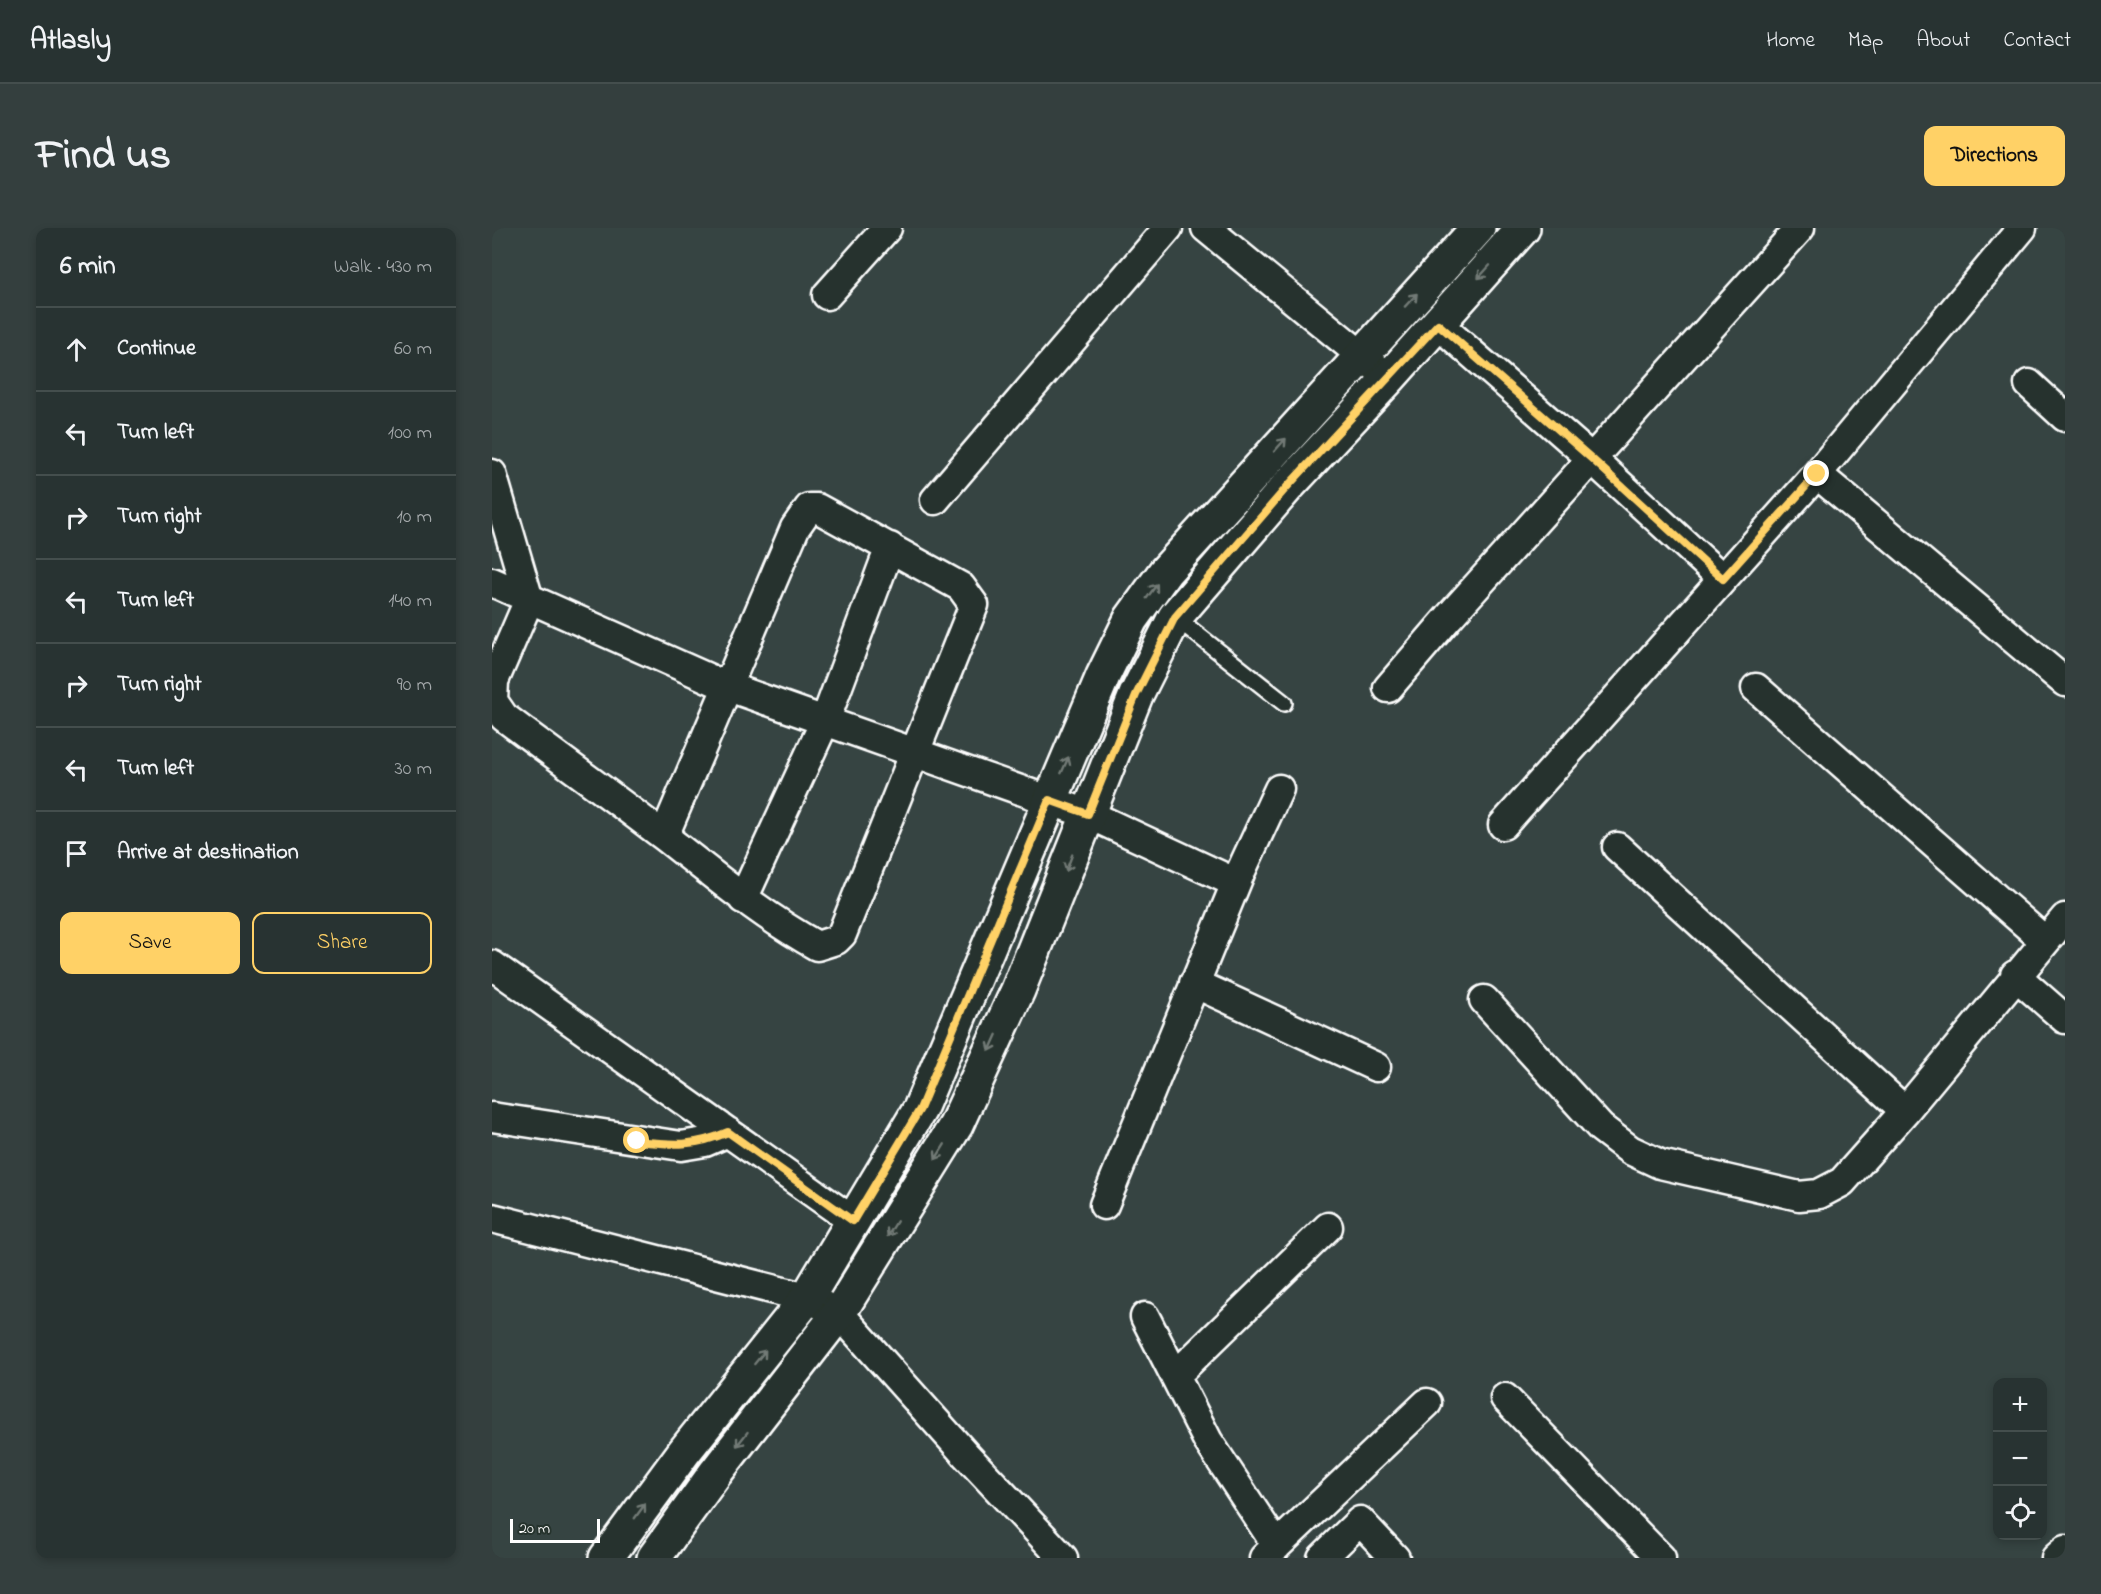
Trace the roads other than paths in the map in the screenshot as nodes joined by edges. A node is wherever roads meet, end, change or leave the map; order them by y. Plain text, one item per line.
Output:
1 (887, 228) edge
2 (1168, 228) edge
3 (1206, 228) edge
4 (1478, 228) edge
5 (1523, 228) edge
6 (1800, 228) edge
7 (2022, 228) edge
8 (827, 296) dead end
9 (1438, 324) junction
10 (1359, 356) junction
11 (1389, 378) junction
12 (2029, 384) dead end
13 (2065, 417) edge
14 (1592, 459) junction
15 (492, 474) edge
16 (1817, 474) junction
17 (935, 500) dead end
18 (890, 547) junction
19 (1723, 579) junction
20 (492, 582) edge
21 (529, 600) junction
22 (1175, 617) junction
23 (2065, 682) edge
24 (726, 686) junction
25 (1388, 688) dead end
26 (1756, 688) dead end
27 (1284, 703) dead end
28 (825, 721) junction
29 (916, 751) junction
30 (1279, 789) dead end
31 (1049, 800) junction
32 (1088, 814) junction
33 (1503, 825) dead end
34 (664, 836) junction
35 (1617, 847) dead end
36 (1236, 883) junction
37 (743, 899) junction
38 (2065, 918) edge
39 (2044, 940) junction
40 (492, 965) edge
41 (2015, 975) junction
42 (1194, 983) junction
43 (1484, 1000) dead end
44 (2065, 1019) edge
45 (1376, 1067) dead end
46 (1905, 1112) junction
47 (492, 1117) edge
48 (728, 1132) junction
49 (1104, 1205) dead end
50 (492, 1218) edge
51 (853, 1221) junction
52 (1328, 1227) dead end
53 (807, 1298) junction
54 (839, 1313) junction
55 (1145, 1317) dead end
56 (1175, 1376) junction
57 (1505, 1398) dead end
58 (1427, 1402) dead end
59 (2065, 1550) edge
60 (1270, 1552) edge
61 (606, 1558) edge
62 (654, 1558) edge
63 (1063, 1558) edge
64 (1322, 1558) edge
65 (1395, 1558) edge
66 (1661, 1558) edge
67 (2056, 1558) edge

1 - 8 street
2 - 17 street
3 - 10 street
10 -> 4 street
5 -> 9 street
6 - 14 street
7 - 16 street
9 - 11 street
9 - 14 street
10 - 11 street
31 -> 10 street
11 - 22 street
12 - 13 street
14 - 19 street
14 - 25 street
15 - 21 street
16 - 19 street
16 - 23 street
18 - 24 street
18 - 28 street
18 - 29 street
19 - 33 street
20 - 21 street
21 - 24 street
21 - 34 street
22 - 27 lane
22 - 32 street
24 - 28 street
24 - 34 street
26 - 39 street
28 - 29 street
28 - 37 street
29 - 31 street
29 - 37 street
30 - 36 street
31 - 32 street
31 - 51 street
32 - 36 street
32 -> 54 street
34 - 37 street
35 - 46 street
36 - 42 street
38 - 39 street
39 - 41 street
40 - 48 street
41 - 44 street
41 - 46 street
42 - 45 street
42 - 49 street
43 - 46 street
47 - 48 street
48 - 51 street
50 - 53 street
51 - 53 street
52 - 56 street
53 - 54 street
61 -> 53 street
54 -> 62 street
54 - 63 street
55 - 56 street
56 - 60 street
57 - 66 street
58 - 60 street
59 - 67 street
64 - 65 street

